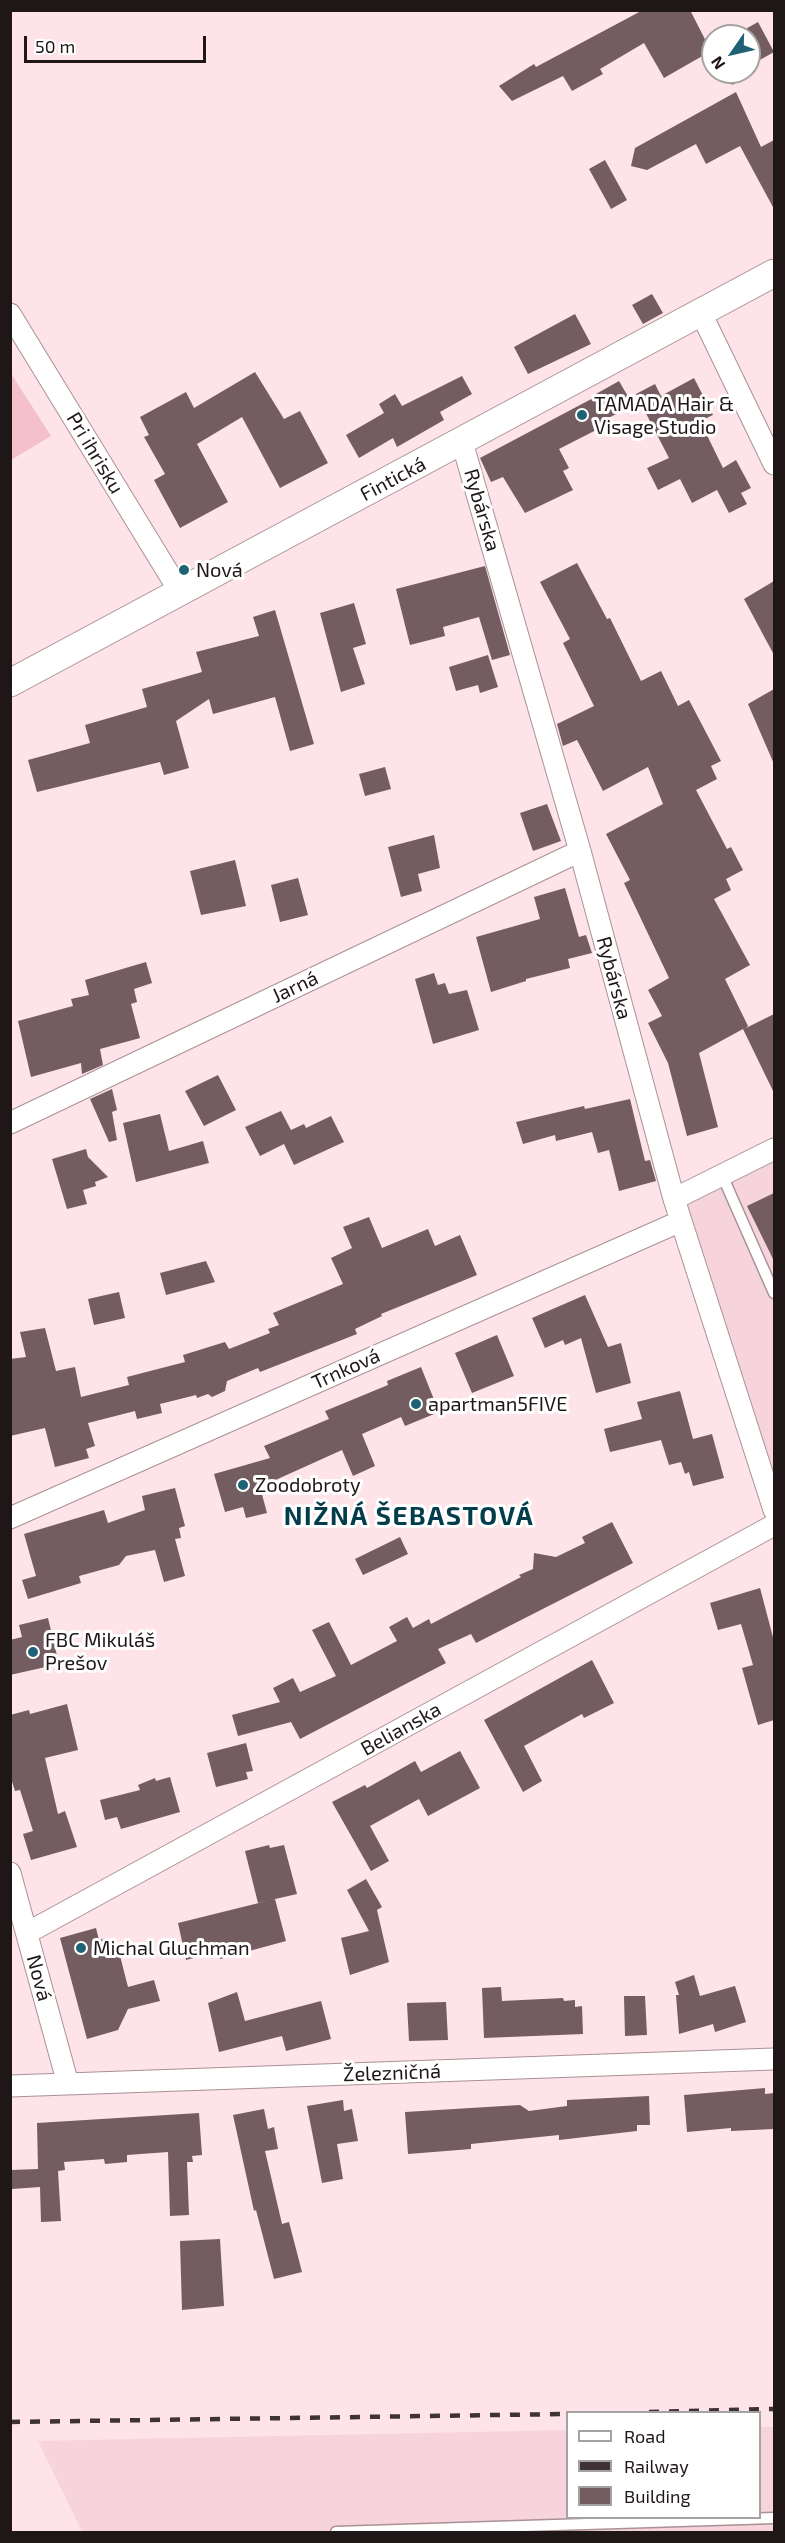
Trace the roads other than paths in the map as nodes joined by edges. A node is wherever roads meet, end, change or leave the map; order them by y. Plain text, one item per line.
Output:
1 (774, 273) edge
2 (700, 310) junction
3 (10, 314) edge
4 (462, 442) junction
5 (774, 464) edge
6 (180, 592) junction
7 (10, 683) edge
8 (580, 851) junction
9 (10, 1123) edge
10 (774, 1149) edge
11 (722, 1175) junction
12 (674, 1199) junction
13 (681, 1221) junction
14 (774, 1293) edge
15 (774, 1510) edge
16 (10, 1518) edge
17 (774, 1525) edge
18 (10, 1873) edge
19 (27, 1933) junction
20 (774, 2059) edge
21 (68, 2084) junction
22 (10, 2086) edge
23 (743, 2519) edge
24 (336, 2532) edge

1 - 2 street, Fintická
2 - 4 street, Fintická
2 - 5 street
3 - 6 street, Pri ihrisku
4 - 6 street, Fintická
4 - 8 street, Rybárska
6 - 7 street, Fintická
8 - 9 street, Jarná
8 - 12 street, Rybárska
10 - 11 street
11 - 12 street
11 - 14 lane
12 - 13 street, Rybárska
13 - 15 street, Rybárska
13 - 16 street, Trnková
17 - 19 street, Belianska
18 - 19 street, Nová
19 - 21 street, Nová
20 - 21 street, Železničná
21 - 22 street, Železničná
23 - 24 lane

